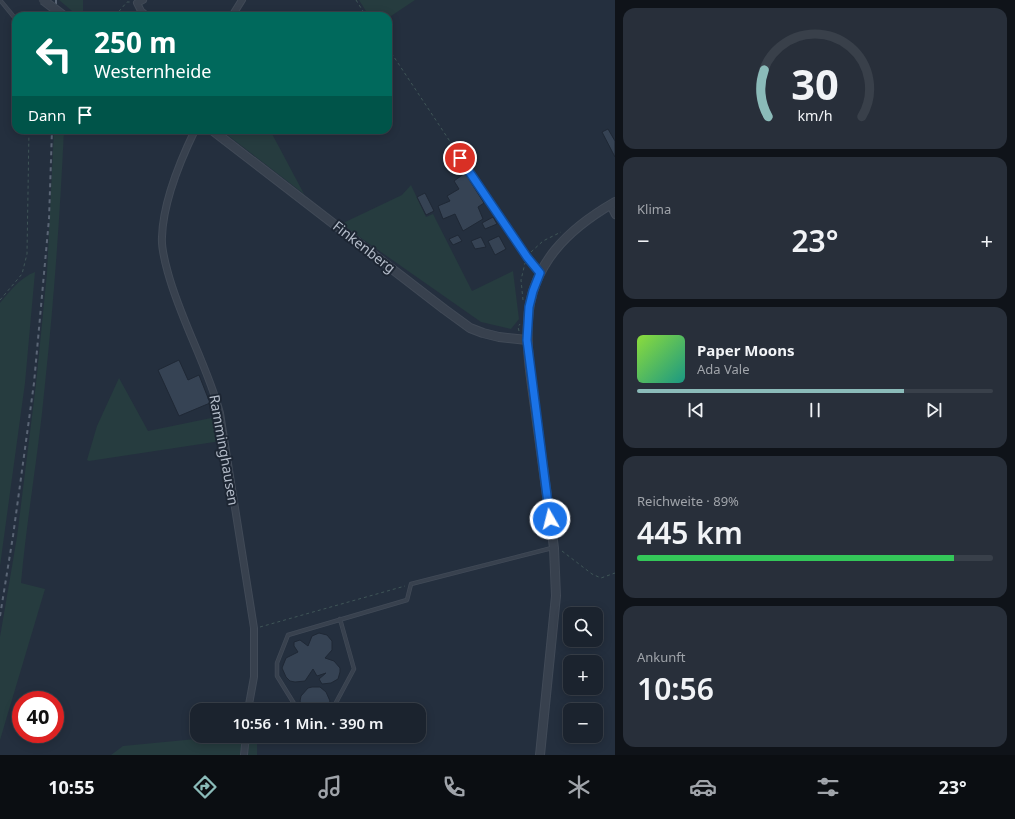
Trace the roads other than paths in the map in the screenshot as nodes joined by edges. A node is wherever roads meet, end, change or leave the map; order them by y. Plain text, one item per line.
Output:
1 (0, 0) edge
2 (43, 0) edge
3 (238, 1) edge
4 (140, 2) edge
5 (59, 12) edge
6 (142, 12) edge
7 (234, 12) edge
8 (12, 15) edge
9 (193, 134) edge
10 (217, 134) edge
11 (460, 158) road end
12 (612, 204) edge
13 (615, 215) edge
14 (540, 273) junction
15 (527, 340) junction
16 (554, 548) junction
17 (340, 619) junction
18 (249, 703) edge
19 (294, 703) edge
20 (336, 703) edge
21 (245, 743) edge
22 (244, 755) edge
23 (540, 755) edge

1 - 8 lane
2 - 5 street, bridge
3 - 7 street
4 - 6 street
9 - 18 street, Ramminghausen
10 - 15 street, Finkenberg
11 - 14 street
12 - 13 street
12 - 14 street
14 - 15 street
15 - 16 street
16 - 17 lane
16 - 23 street
17 - 19 lane
17 - 20 lane
21 - 22 street

